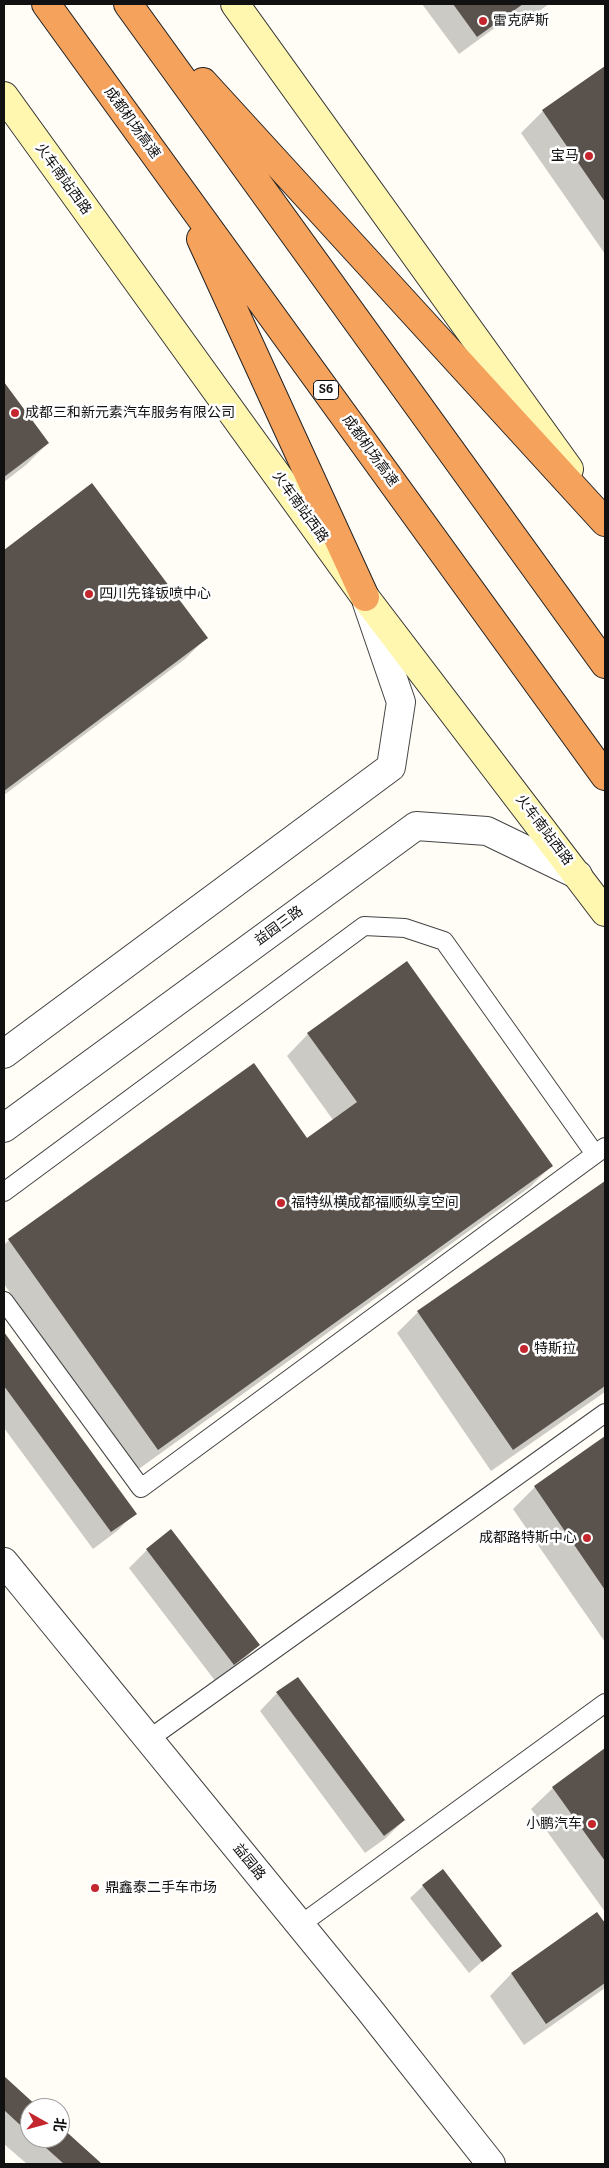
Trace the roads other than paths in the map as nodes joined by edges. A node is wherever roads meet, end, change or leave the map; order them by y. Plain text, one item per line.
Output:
1 (46, 4) edge
2 (130, 4) edge
3 (235, 4) edge
4 (4, 96) edge
5 (177, 185) junction
6 (605, 521) edge
7 (365, 597) junction
8 (605, 664) edge
9 (605, 776) edge
10 (578, 875) junction
11 (605, 912) edge
12 (4, 1054) edge
13 (4, 1128) edge
14 (600, 1150) edge
15 (4, 1192) edge
16 (4, 1301) edge
17 (605, 1413) edge
18 (4, 1562) edge
19 (605, 1703) edge
20 (149, 1740) junction
21 (300, 1925) junction
22 (491, 2164) edge

1 - 5 highway, 成都机场高速 / S6
2 - 6 highway
2 - 8 highway
3 - 6 main road
4 - 7 main road, 火车南站西路
5 - 7 highway
5 - 9 highway, 成都机场高速 / S6
7 - 10 main road, 火车南站西路
7 - 12 street
10 - 11 main road, 火车南站西路
10 - 13 street, 益园三路
14 - 15 lane
14 - 16 lane
17 - 20 lane
18 - 20 street, 益园路
19 - 21 lane
20 - 21 street, 益园路
21 - 22 street, 益园路

